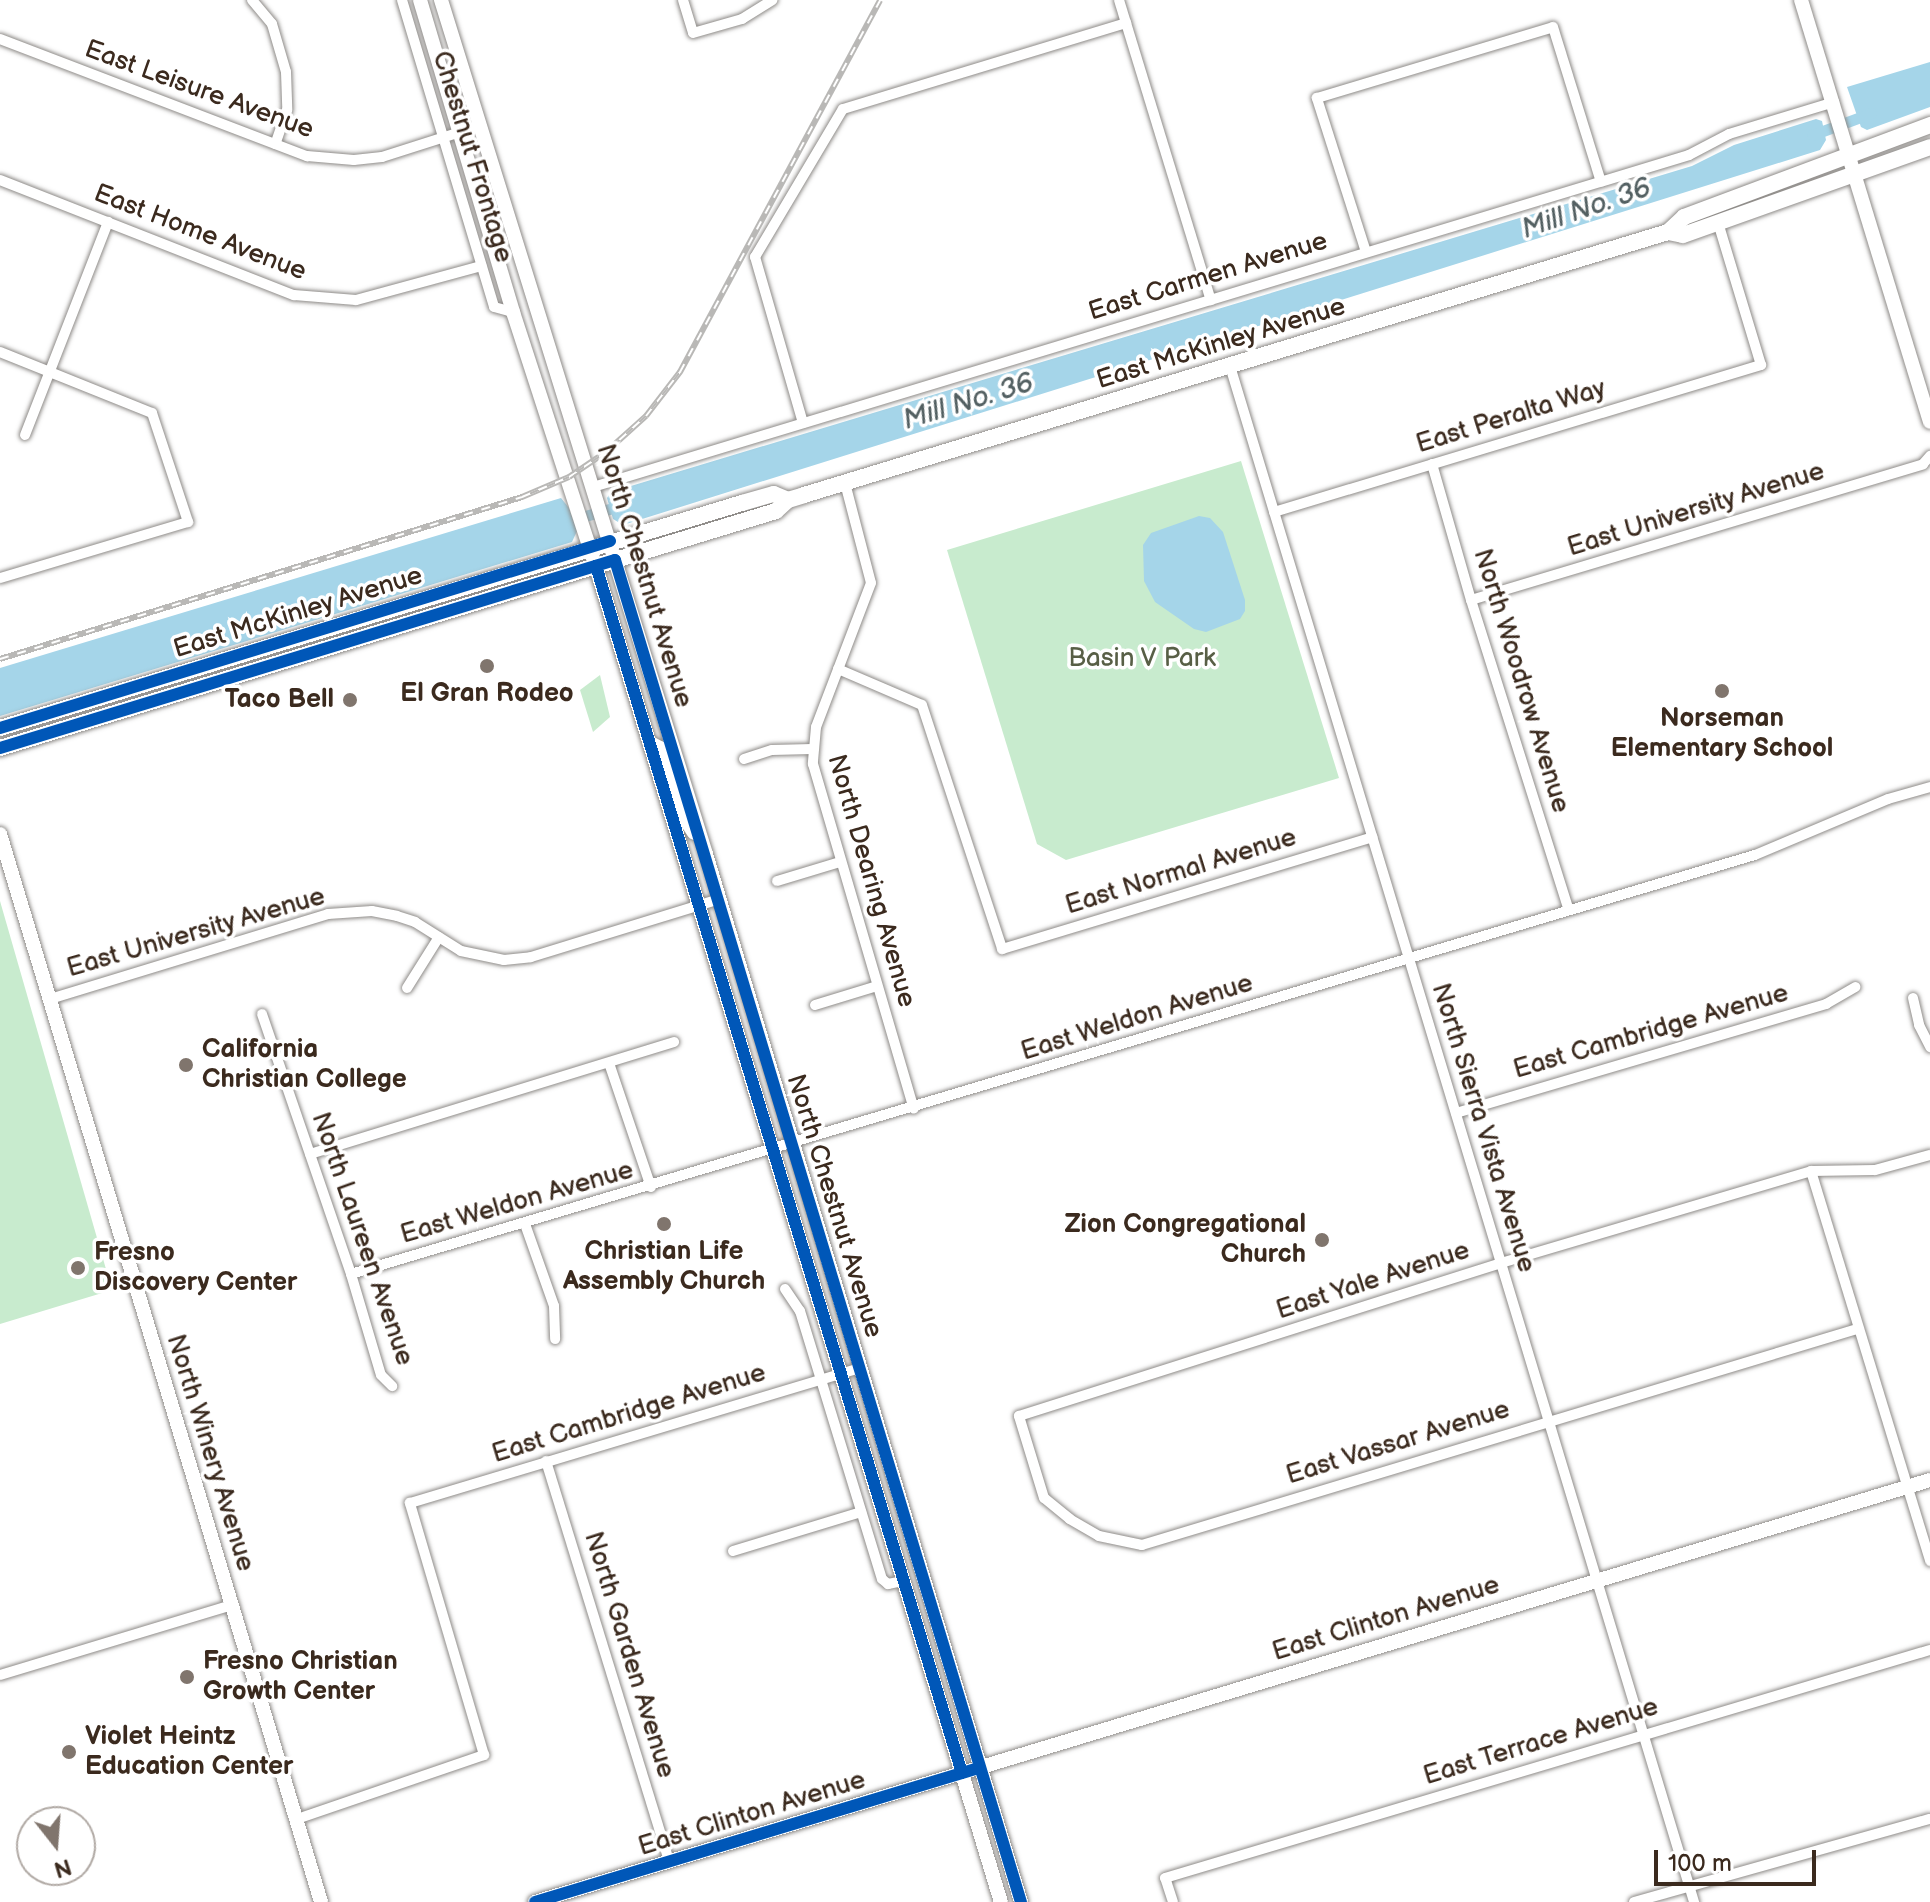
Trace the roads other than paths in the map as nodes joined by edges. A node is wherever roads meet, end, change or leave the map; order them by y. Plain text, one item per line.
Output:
1 (252, 0) edge
2 (402, 0) edge
3 (420, 0) edge
4 (441, 0) edge
5 (683, 0) edge
6 (772, 0) edge
7 (1119, 0) edge
8 (1801, 0) edge
9 (1126, 23) junction
10 (0, 39) edge
11 (1834, 102) junction
12 (1930, 125) edge
13 (479, 126) junction
14 (460, 133) junction
15 (442, 138) junction
16 (275, 144) junction
17 (1847, 147) junction
18 (1930, 147) edge
19 (1855, 173) junction
20 (0, 180) edge
21 (1601, 182) junction
22 (108, 222) junction
23 (1718, 223) junction
24 (1668, 232) junction
25 (494, 247) junction
26 (1366, 252) junction
27 (481, 266) junction
28 (532, 300) junction
29 (1211, 300) junction
30 (513, 312) junction
31 (0, 352) edge
32 (1230, 366) junction
33 (51, 371) junction
34 (1930, 422) edge
35 (803, 423) junction
36 (25, 435) dead end
37 (1930, 456) edge
38 (1432, 464) junction
39 (566, 467) junction
40 (845, 483) junction
41 (593, 487) junction
42 (788, 500) junction
43 (1274, 512) junction
44 (610, 541) junction
45 (590, 547) junction
46 (615, 560) junction
47 (596, 566) junction
48 (0, 578) edge
49 (454, 589) junction
50 (1471, 600) junction
51 (287, 660) junction
52 (838, 669) junction
53 (0, 728) edge
54 (649, 742) junction
55 (0, 748) edge
56 (812, 749) junction
57 (744, 759) dead end
58 (1930, 787) edge
59 (0, 834) edge
60 (1372, 837) junction
61 (706, 854) junction
62 (840, 862) junction
63 (777, 881) dead end
64 (719, 899) junction
65 (699, 905) junction
66 (1569, 910) junction
67 (439, 937) junction
68 (1409, 958) junction
69 (877, 986) junction
70 (1856, 987) dead end
71 (407, 988) dead end
72 (1913, 998) dead end
73 (50, 999) junction
74 (815, 1005) dead end
75 (262, 1014) dead end
76 (674, 1042) dead end
77 (1930, 1047) edge
78 (609, 1063) junction
79 (914, 1109) junction
80 (1456, 1113) junction
81 (793, 1144) junction
82 (774, 1150) junction
83 (310, 1154) junction
84 (1930, 1155) edge
85 (1811, 1171) junction
86 (651, 1187) junction
87 (525, 1224) junction
88 (1501, 1263) junction
89 (351, 1274) junction
90 (785, 1289) dead end
91 (1857, 1329) junction
92 (555, 1339) dead end
93 (860, 1368) junction
94 (841, 1374) junction
95 (822, 1380) junction
96 (392, 1386) dead end
97 (1019, 1416) joint
98 (1548, 1419) junction
99 (546, 1461) junction
100 (1930, 1480) edge
101 (1907, 1487) junction
102 (861, 1512) junction
103 (733, 1551) dead end
104 (1930, 1561) edge
105 (1597, 1580) junction
106 (904, 1581) junction
107 (232, 1605) junction
108 (1930, 1650) edge
109 (0, 1675) edge
110 (1643, 1734) junction
111 (981, 1768) junction
112 (962, 1773) junction
113 (297, 1819) junction
114 (1930, 1819) edge
115 (669, 1862) junction
116 (1689, 1886) junction
117 (321, 1902) edge
118 (535, 1902) edge
119 (1001, 1902) edge
120 (1021, 1902) edge
121 (1173, 1902) edge
122 (1634, 1902) edge
123 (1694, 1902) edge

1 - 16 street
2 - 15 street, Chestnut Frontage
3 - 14 main road, North Chestnut Avenue
4 - 13 main road, North Chestnut Avenue
5 - 6 street
7 - 9 street
8 - 11 main road
9 - 29 street
9 - 35 street
10 - 16 street, East Leisure Avenue
11 - 17 main road
11 - 21 street, East Carmen Avenue
12 - 17 main road, East McKinley Avenue
13 - 14 street, East Leisure Avenue
13 - 28 main road, North Chestnut Avenue
14 - 15 street, East Leisure Avenue
14 - 25 main road, North Chestnut Avenue
15 - 16 street, East Leisure Avenue
15 - 27 street, Chestnut Frontage
17 - 19 main road
17 - 24 main road, East McKinley Avenue
18 - 19 main road, East McKinley Avenue
19 - 23 main road, East McKinley Avenue
19 - 34 main road
20 - 22 street, East Home Avenue
21 - 26 street, East Carmen Avenue
21 - 26 street
22 - 27 street, East Home Avenue
22 - 33 street
23 - 24 main road, East McKinley Avenue
23 - 38 street, East Peralta Way
24 - 32 main road, East McKinley Avenue
25 - 28 main road
25 - 30 main road, North Chestnut Avenue
26 - 29 street, East Carmen Avenue
27 - 30 street, Chestnut Frontage
28 - 41 main road, North Chestnut Avenue
29 - 35 street, East Carmen Avenue
30 - 39 main road, North Chestnut Avenue
31 - 33 street
32 - 40 main road, East McKinley Avenue
32 - 43 street, North Sierra Vista Avenue
33 - 36 street
33 - 48 street
35 - 41 street, East Carmen Avenue
37 - 50 street, East University Avenue
38 - 43 street, East Peralta Way
38 - 50 street, North Woodrow Avenue
39 - 41 main road
39 - 45 main road, North Chestnut Avenue
40 - 42 main road, East McKinley Avenue
40 - 52 street, North Dearing Avenue
41 - 44 main road, North Chestnut Avenue
42 - 44 main road, East McKinley Avenue
42 - 46 main road, East McKinley Avenue
43 - 60 street, North Sierra Vista Avenue
44 - 45 main road, East McKinley Avenue
44 - 46 main road, North Chestnut Avenue
45 - 47 main road, North Chestnut Avenue
45 - 49 main road, East McKinley Avenue
46 - 47 main road, East McKinley Avenue
46 - 61 main road, North Chestnut Avenue
47 - 51 main road, East McKinley Avenue
47 - 54 main road, North Chestnut Avenue
49 - 51 main road
49 - 53 main road, East McKinley Avenue
50 - 66 street, North Woodrow Avenue
51 - 55 main road, East McKinley Avenue
52 - 56 street, North Dearing Avenue
52 - 60 street, East Normal Avenue
54 - 61 main road
54 - 65 main road, North Chestnut Avenue
56 - 57 street
56 - 62 street, North Dearing Avenue
58 - 66 street, East Weldon Avenue
59 - 73 main road, North Winery Avenue
60 - 68 street, North Sierra Vista Avenue
61 - 64 main road, North Chestnut Avenue
62 - 63 street
62 - 69 street, North Dearing Avenue
64 - 65 street, East University Avenue
64 - 81 main road, North Chestnut Avenue
65 - 67 street, East University Avenue
65 - 82 main road, North Chestnut Avenue
66 - 68 street, East Weldon Avenue
67 - 71 street
67 - 73 street, East University Avenue
68 - 79 street, East Weldon Avenue
68 - 80 street, North Sierra Vista Avenue
69 - 74 street
69 - 79 street, North Dearing Avenue
70 - 80 street, East Cambridge Avenue
72 - 77 street
73 - 107 main road, North Winery Avenue
75 - 83 street, North Laureen Avenue
76 - 78 street
78 - 83 street
78 - 86 street
79 - 81 street, East Weldon Avenue
80 - 88 street, North Sierra Vista Avenue
81 - 82 street, East Weldon Avenue
81 - 93 main road, North Chestnut Avenue
82 - 86 street, East Weldon Avenue
82 - 94 main road, North Chestnut Avenue
83 - 89 street, North Laureen Avenue
84 - 85 street, East Yale Avenue
85 - 88 street, East Yale Avenue
85 - 91 street
86 - 87 street, East Weldon Avenue
87 - 89 street, East Weldon Avenue
87 - 92 street
88 - 97 street, East Yale Avenue
88 - 98 street, North Sierra Vista Avenue
89 - 96 street, North Laureen Avenue
90 - 95 street
91 - 98 street, East Vassar Avenue
91 - 101 street
93 - 94 street, East Cambridge Avenue
93 - 111 main road, North Chestnut Avenue
94 - 95 street, East Cambridge Avenue
94 - 106 main road, North Chestnut Avenue
95 - 99 street, East Cambridge Avenue
95 - 102 street
97 - 98 street, East Vassar Avenue
98 - 105 street, North Sierra Vista Avenue
99 - 113 street, East Cambridge Avenue
99 - 115 street, North Garden Avenue
100 - 101 main road, East Clinton Avenue
101 - 104 street
101 - 105 main road, East Clinton Avenue
102 - 103 street
102 - 106 street
105 - 110 street, North Sierra Vista Avenue
105 - 111 main road, East Clinton Avenue
106 - 112 main road, North Chestnut Avenue
107 - 109 street
107 - 113 main road, North Winery Avenue
108 - 110 street, East Terrace Avenue
110 - 116 street, North Sierra Vista Avenue
110 - 121 street, East Terrace Avenue
111 - 112 main road, East Clinton Avenue
111 - 120 main road, North Chestnut Avenue
112 - 115 main road, East Clinton Avenue
112 - 119 main road, North Chestnut Avenue
113 - 117 main road, North Winery Avenue
114 - 116 street
115 - 118 main road, East Clinton Avenue
116 - 122 street
116 - 123 street, North Sierra Vista Avenue

